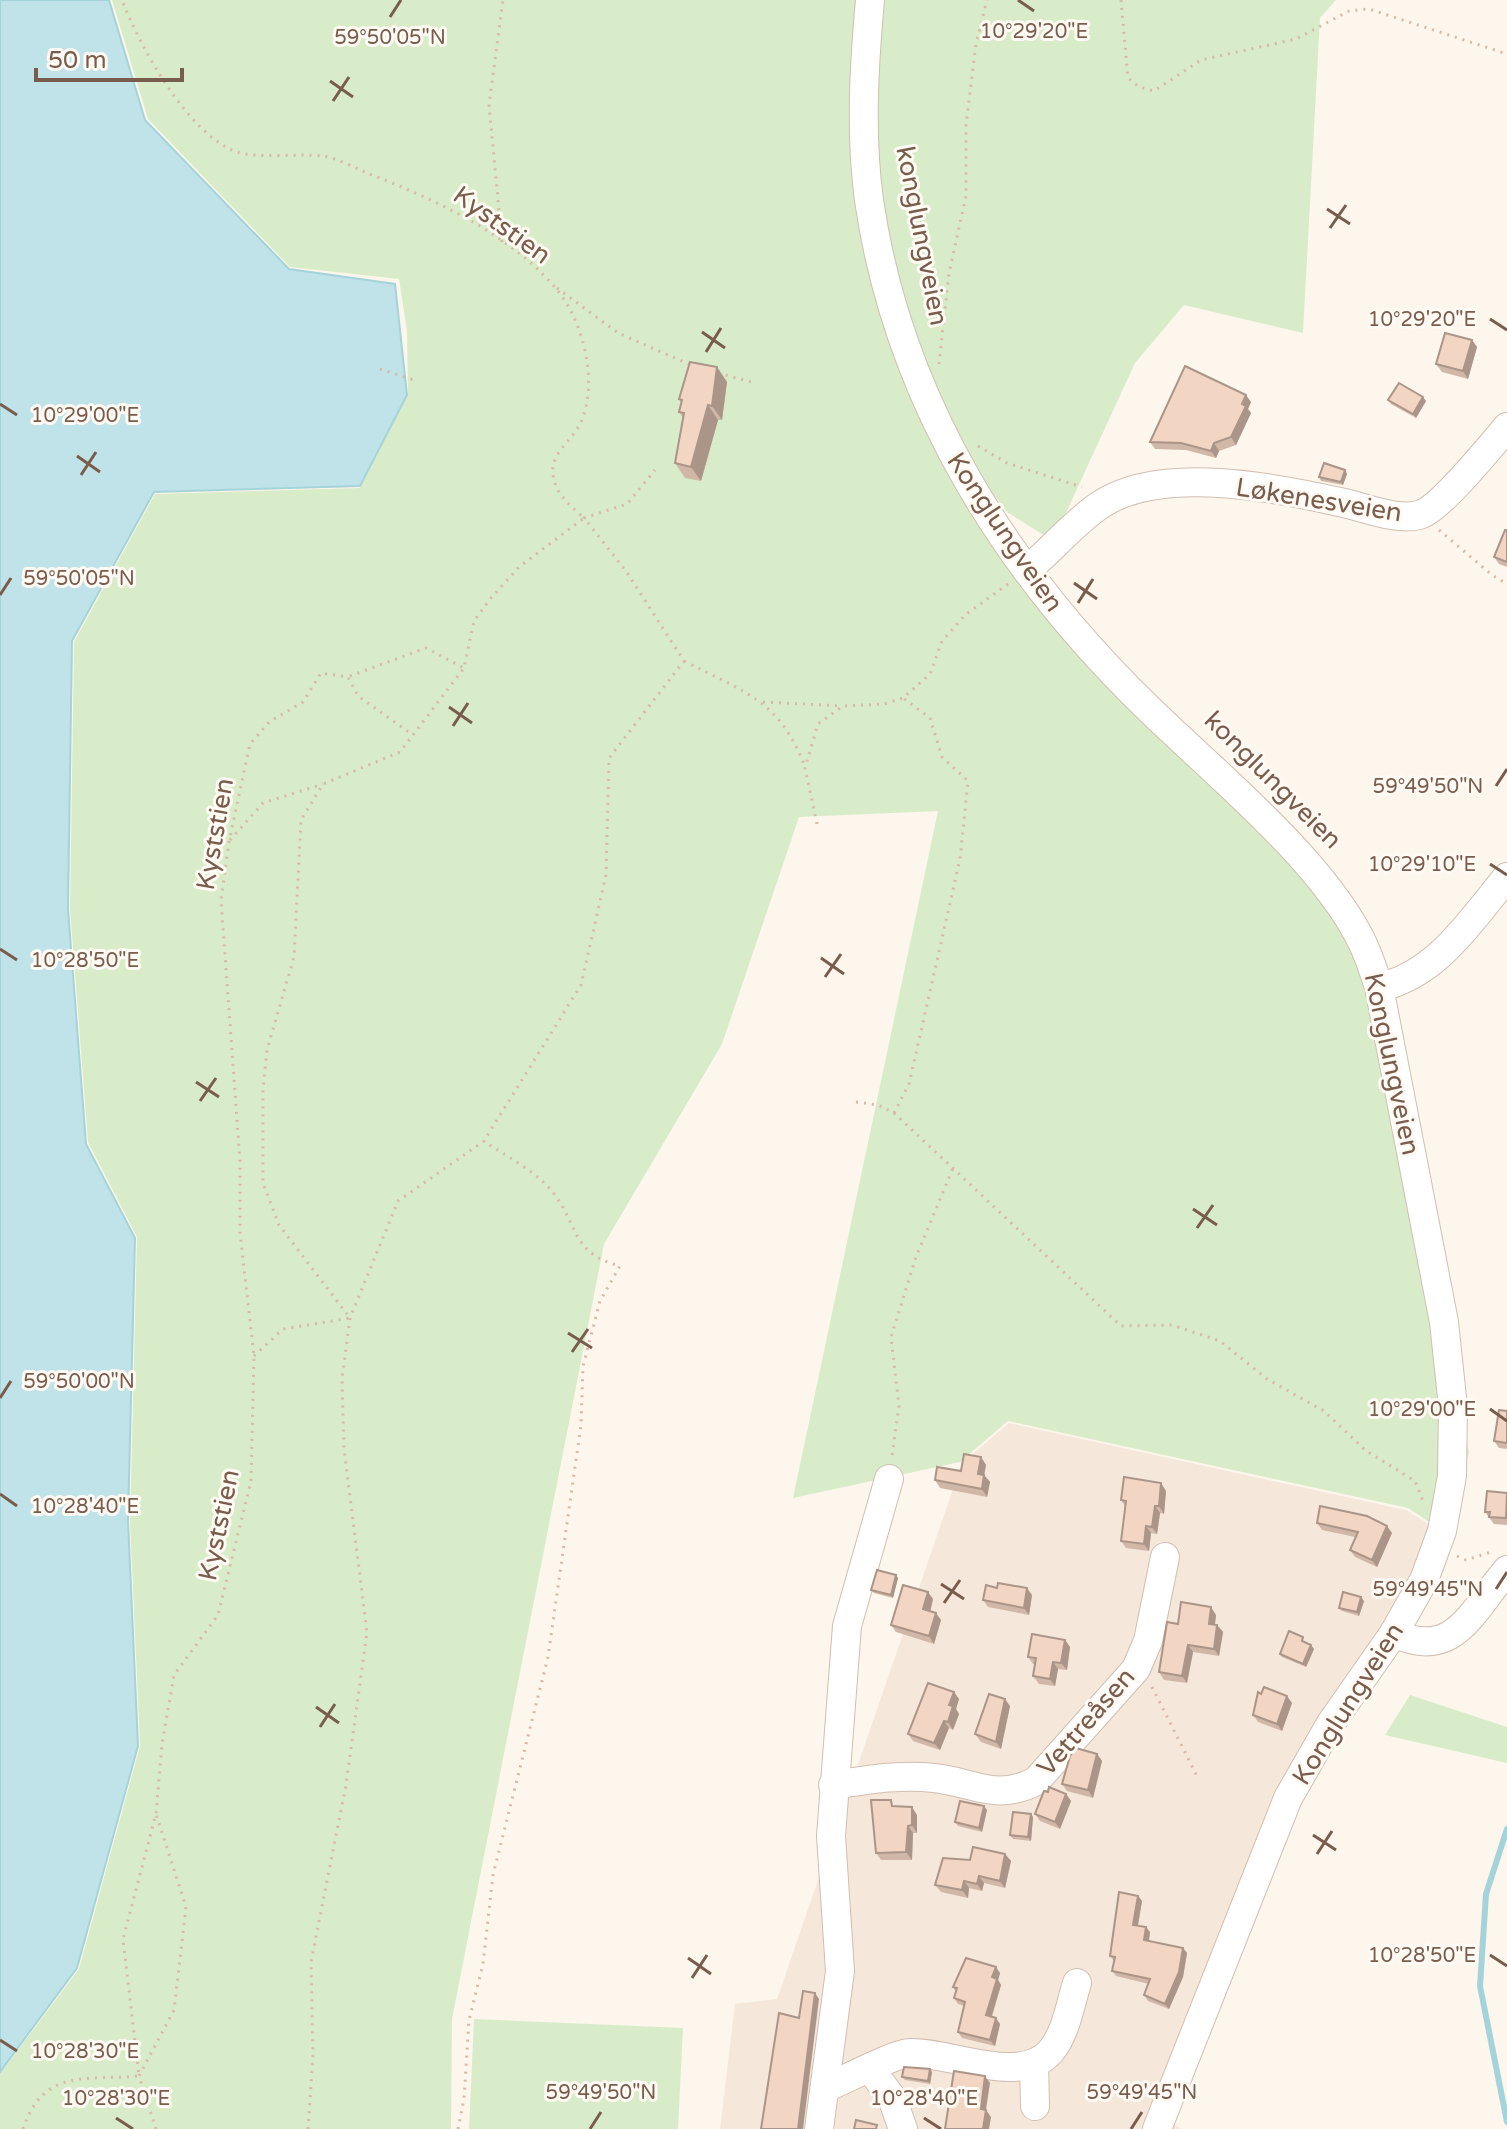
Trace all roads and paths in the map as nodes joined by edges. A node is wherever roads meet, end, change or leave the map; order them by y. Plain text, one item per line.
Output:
1 (122, 0) edge
2 (503, 0) edge
3 (870, 0) edge
4 (987, 0) edge
5 (1121, 0) edge
6 (1507, 54) edge
7 (502, 242) junction
8 (554, 285) junction
9 (933, 363) dead end
10 (694, 366) edge
11 (380, 369) dead end
12 (709, 370) edge
13 (414, 380) dead end
14 (755, 383) dead end
15 (1507, 427) edge
16 (974, 443) dead end
17 (655, 470) dead end
18 (1084, 488) dead end
19 (1422, 514) junction
20 (584, 518) junction
21 (1027, 570) junction
22 (1507, 584) edge
23 (684, 661) junction
24 (464, 668) junction
25 (348, 677) junction
26 (903, 698) junction
27 (762, 702) junction
28 (843, 706) junction
29 (413, 735) junction
30 (805, 768) junction
31 (323, 784) junction
32 (817, 824) dead end
33 (229, 842) junction
34 (1507, 877) edge
35 (1379, 987) junction
36 (856, 1102) dead end
37 (894, 1113) junction
38 (484, 1141) junction
39 (953, 1168) junction
40 (350, 1318) junction
41 (254, 1356) junction
42 (889, 1479) joint
43 (1447, 1543) junction
44 (1165, 1557) dead end
45 (1501, 1561) edge
46 (1394, 1633) junction
47 (1136, 1669) junction
48 (1197, 1776) dead end
49 (833, 1785) junction
50 (156, 1814) junction
51 (1077, 1983) dead end
52 (1034, 2063) junction
53 (871, 2070) junction
54 (139, 2076) junction
55 (825, 2088) junction
56 (1035, 2106) dead end
57 (23, 2129) edge
58 (156, 2129) edge
59 (308, 2129) edge
60 (458, 2129) edge
61 (819, 2129) edge
62 (903, 2129) edge
63 (1157, 2129) edge

1 - 7 path, Kyststien
2 - 7 path
3 - 21 street, Konglungveien
4 - 9 path, konglungveien
5 - 6 path
7 - 8 path, Kyststien
8 - 10 path
8 - 20 path, Kyststien
11 - 13 path
12 - 14 path
15 - 19 street, Løkenesveien
16 - 18 path
17 - 20 path
19 - 21 street, Løkenesveien
19 - 22 path
20 - 23 path, Kyststien
20 - 24 path
21 - 26 path
21 - 35 street, Konglungveien
23 - 27 path
23 - 38 path
24 - 25 path
24 - 29 path
25 - 29 path
25 - 33 path, Kyststien
26 - 28 path
26 - 37 path
27 - 28 path
27 - 30 path
28 - 30 path
29 - 31 path
30 - 32 path
31 - 33 path
31 - 40 path
33 - 41 path, Kyststien
34 - 35 street
35 - 43 street, Konglungveien
36 - 37 path
37 - 39 path
38 - 40 path
38 - 60 path
39 - 42 path
39 - 43 path
40 - 41 path
40 - 59 path
41 - 50 path, Kyststien
42 - 49 street
43 - 45 path
43 - 46 street, Konglungveien
44 - 47 street, Vettreåsen
45 - 46 street
46 - 63 street, Konglungveien
47 - 48 path
47 - 49 street, Vettreåsen
49 - 55 street
50 - 54 path, Kyststien
50 - 54 path
51 - 52 street
52 - 53 street
52 - 56 street
53 - 55 street
53 - 62 street
54 - 57 path
54 - 58 path, Kyststien
55 - 61 street

